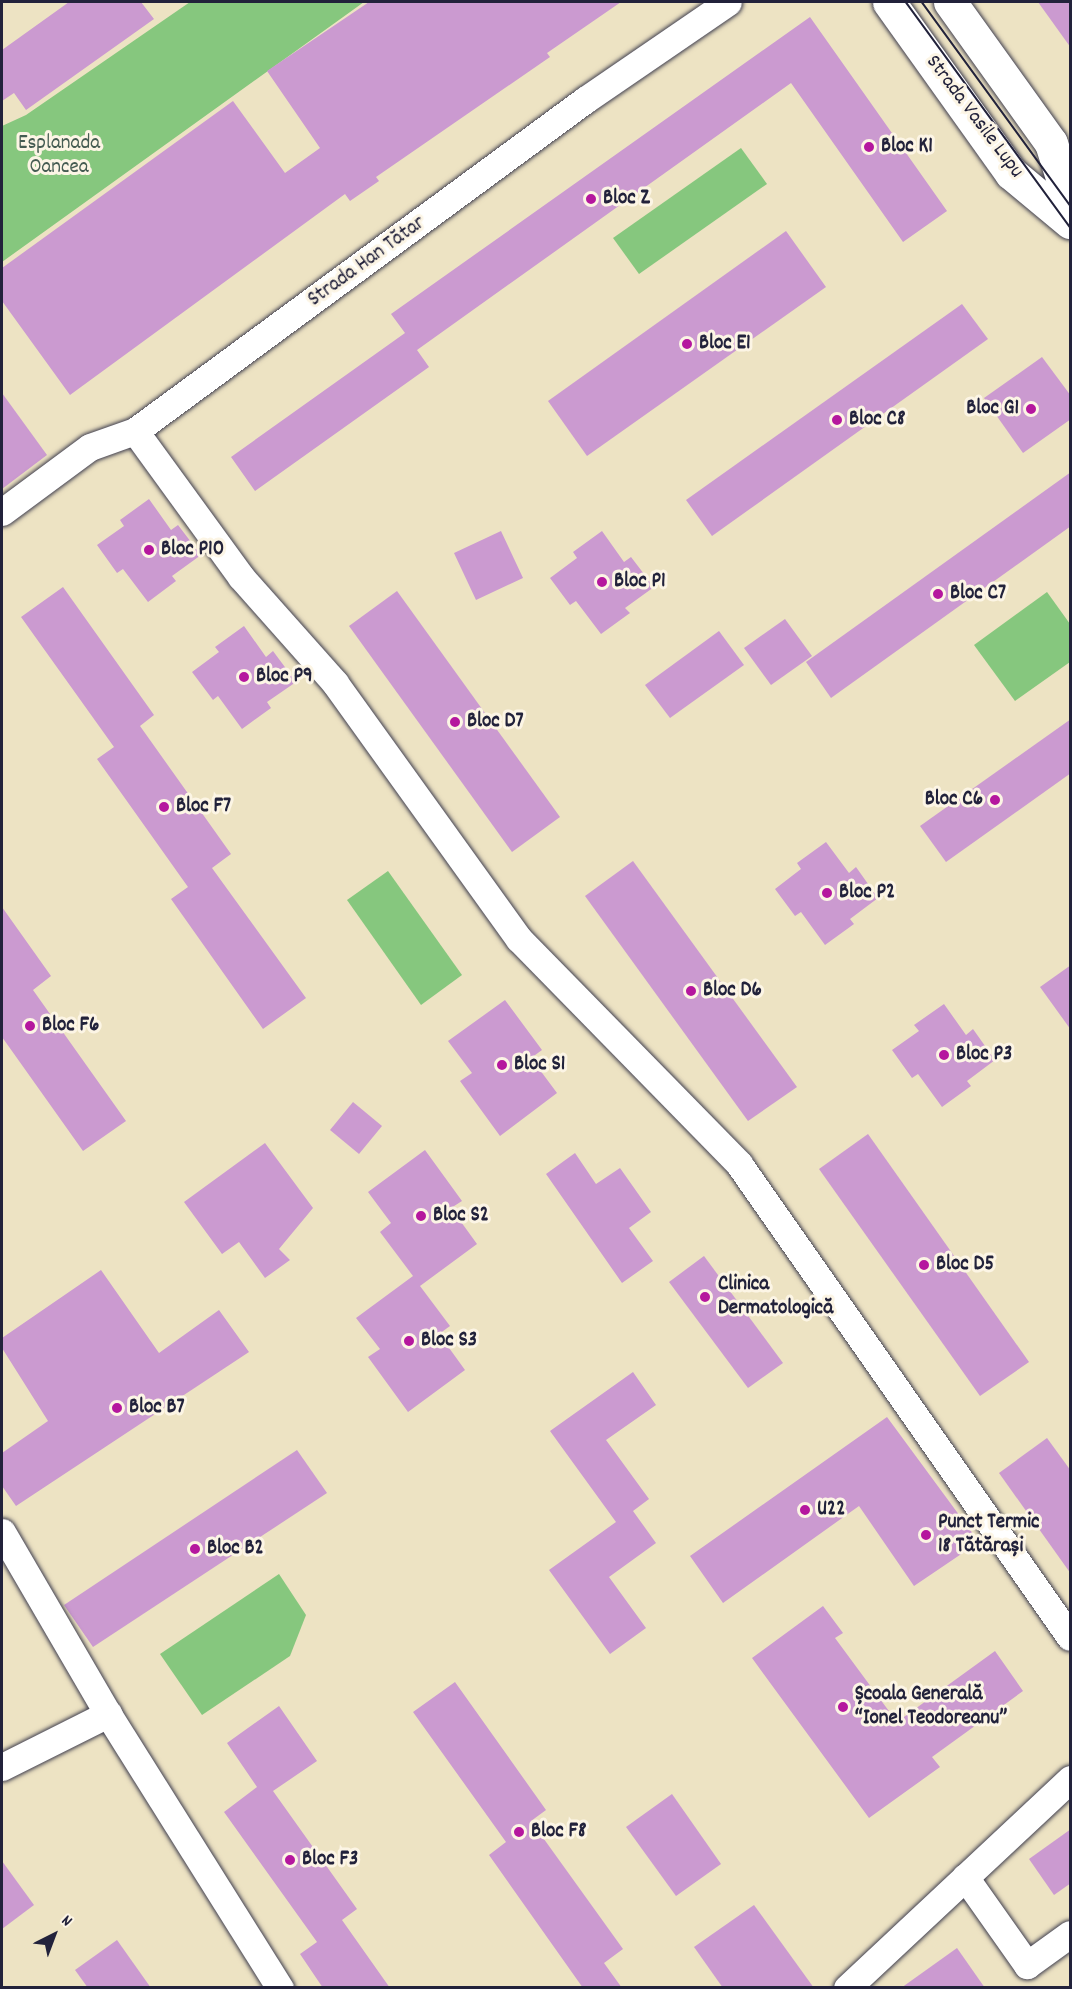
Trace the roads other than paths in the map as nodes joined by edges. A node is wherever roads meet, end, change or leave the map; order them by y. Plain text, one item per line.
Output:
1 (728, 2) edge
2 (889, 2) edge
3 (950, 2) edge
4 (1071, 203) edge
5 (1071, 222) edge
6 (135, 431) junction
7 (2, 512) edge
8 (2, 1532) edge
9 (1071, 1637) edge
10 (108, 1714) junction
11 (2, 1767) edge
12 (1071, 1779) edge
13 (965, 1877) junction
14 (1071, 1934) edge
15 (280, 1988) edge
16 (847, 1988) edge

1 - 6 street, Strada Han Tătar
2 - 5 main road, Strada Vasile Lupu
3 - 4 main road, Strada Vasile Lupu
6 - 7 street, Strada Han Tătar
6 - 9 street
8 - 10 street
10 - 11 street
10 - 15 street
12 - 13 street
13 - 14 street
13 - 16 street

